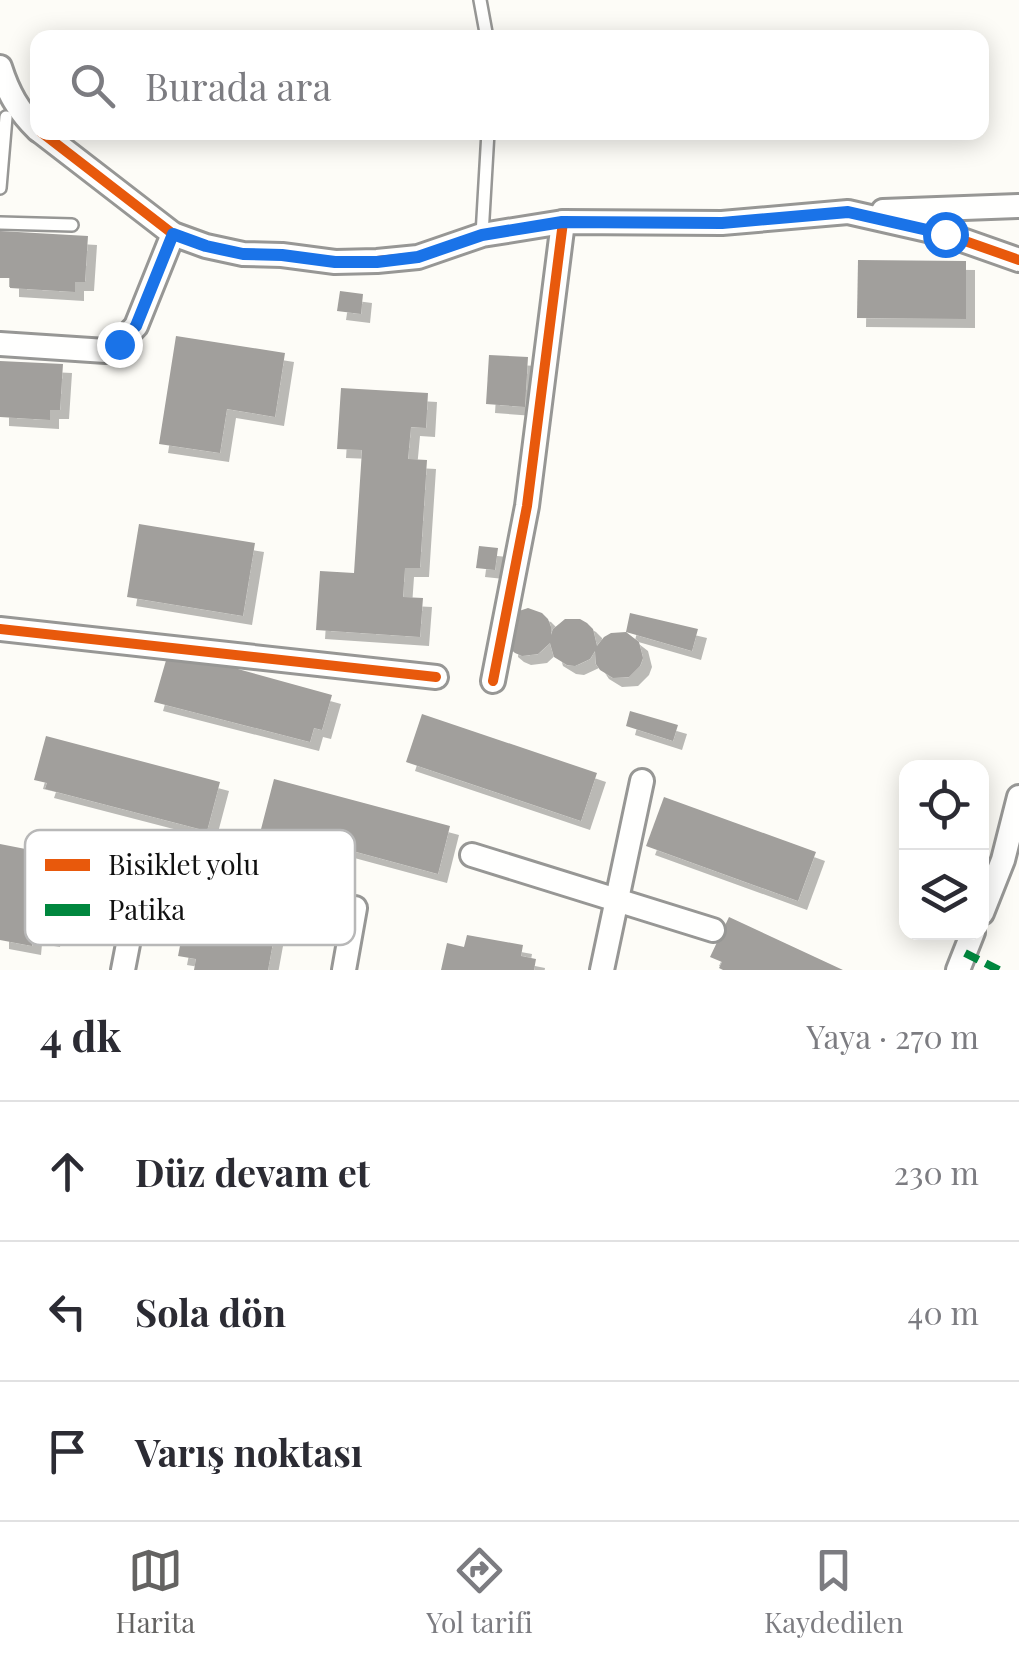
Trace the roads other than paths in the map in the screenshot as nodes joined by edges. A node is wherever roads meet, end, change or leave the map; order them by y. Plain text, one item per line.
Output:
1 (480, 0) edge
2 (486, 30) edge
3 (0, 66) edge
4 (9, 116) edge
5 (51, 140) edge
6 (488, 140) edge
7 (0, 188) edge
8 (1019, 206) edge
9 (848, 212) junction
10 (562, 222) junction
11 (0, 224) edge
12 (72, 226) dead end
13 (173, 234) junction
14 (482, 235) junction
15 (1019, 260) edge
16 (0, 344) edge
17 (0, 629) edge
18 (436, 677) dead end
19 (493, 681) dead end
20 (642, 780) dead end
21 (1019, 797) edge
22 (472, 856) dead end
23 (989, 895) edge
24 (617, 901) junction
25 (712, 930) dead end
26 (971, 940) edge
27 (129, 945) edge
28 (348, 945) edge
29 (124, 970) edge
30 (344, 970) edge
31 (602, 970) edge
32 (958, 970) edge

1 - 2 lane
3 - 4 street
4 - 7 lane
5 - 13 street
6 - 14 lane
8 - 9 street
9 - 10 street
9 - 15 street
10 - 14 street
10 - 19 street
11 - 12 lane
13 - 14 street
13 - 16 street
17 - 18 street
20 - 24 street
21 - 23 street
22 - 24 street
24 - 25 street
24 - 31 street
26 - 32 street
27 - 29 street
28 - 30 street

